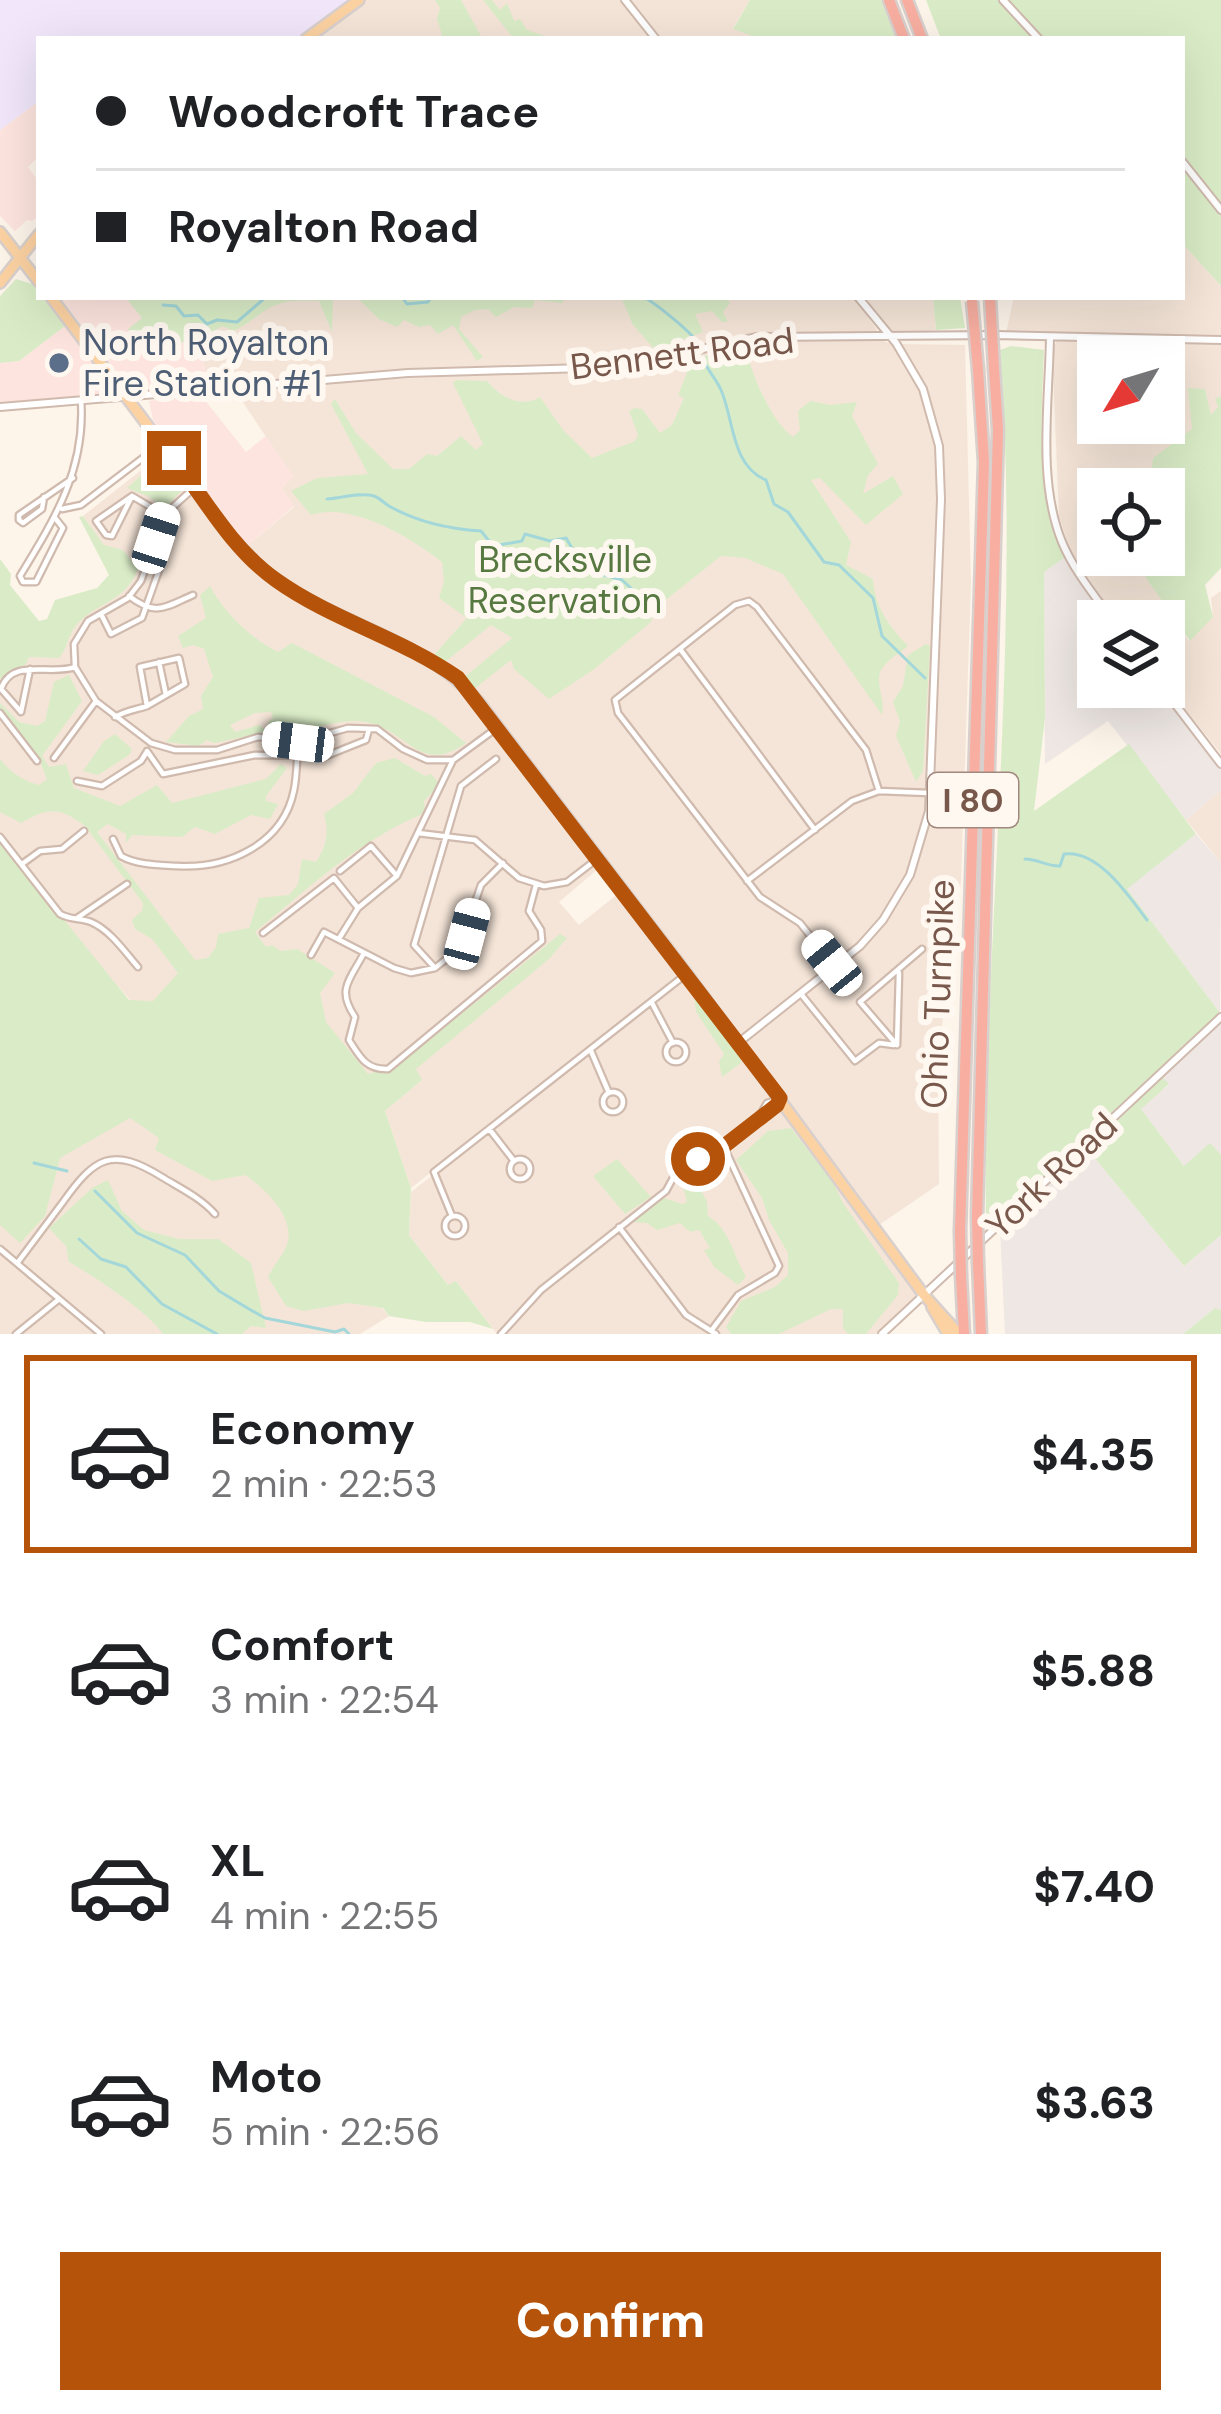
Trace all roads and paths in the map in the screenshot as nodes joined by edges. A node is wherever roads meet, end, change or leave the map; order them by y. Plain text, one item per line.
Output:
1 (359, 0) edge
2 (625, 0) edge
3 (889, 0) edge
4 (907, 0) edge
5 (1003, 0) edge
6 (310, 36) edge
7 (654, 36) edge
8 (903, 36) edge
9 (921, 36) edge
10 (1036, 36) edge
11 (1185, 165) edge
12 (1221, 210) edge
13 (0, 232) edge
14 (36, 238) edge
15 (20, 257) junction
16 (36, 277) edge
17 (0, 283) edge
18 (53, 300) edge
19 (860, 300) edge
20 (971, 300) edge
21 (990, 300) edge
22 (890, 336) junction
23 (1050, 337) junction
24 (1221, 340) edge
25 (113, 377) junction
26 (128, 397) junction
27 (103, 399) junction
28 (81, 400) junction
29 (0, 407) edge
30 (158, 436) junction
31 (73, 478) junction
32 (195, 487) junction
33 (132, 496) junction
34 (44, 497) junction
35 (61, 509) junction
36 (164, 514) junction
37 (55, 518) junction
38 (193, 595) dead end
39 (129, 596) junction
40 (1097, 600) edge
41 (146, 608) junction
42 (100, 614) junction
43 (680, 649) junction
44 (158, 662) junction
45 (75, 668) junction
46 (30, 669) junction
47 (166, 695) junction
48 (96, 700) junction
49 (148, 706) junction
50 (1178, 708) edge
51 (0, 713) edge
52 (115, 717) junction
53 (498, 727) junction
54 (370, 728) junction
55 (298, 742) junction
56 (151, 743) junction
57 (147, 751) junction
58 (297, 756) junction
59 (54, 758) dead end
60 (496, 759) dead end
61 (453, 760) junction
62 (37, 761) dead end
63 (1221, 764) edge
64 (77, 781) dead end
65 (879, 791) junction
66 (931, 794) junction
67 (815, 830) junction
68 (84, 831) dead end
69 (418, 833) junction
70 (0, 837) edge
71 (445, 837) junction
72 (113, 839) dead end
73 (597, 859) junction
74 (503, 863) junction
75 (22, 864) junction
76 (340, 872) dead end
77 (397, 876) junction
78 (747, 881) junction
79 (127, 884) dead end
80 (536, 885) junction
81 (358, 908) junction
82 (75, 920) junction
83 (263, 934) dead end
84 (340, 938) junction
85 (922, 949) dead end
86 (364, 952) junction
87 (311, 955) dead end
88 (835, 967) junction
89 (138, 968) dead end
90 (435, 968) junction
91 (899, 971) junction
92 (687, 974) junction
93 (801, 994) junction
94 (652, 1003) junction
95 (1221, 1017) edge
96 (673, 1043) dead end
97 (739, 1043) junction
98 (897, 1045) junction
99 (591, 1051) junction
100 (609, 1093) dead end
101 (778, 1099) junction
102 (490, 1130) junction
103 (724, 1147) junction
104 (514, 1161) dead end
105 (215, 1214) dead end
106 (452, 1216) dead end
107 (620, 1227) junction
108 (0, 1249) edge
109 (18, 1262) junction
110 (927, 1298) junction
111 (58, 1300) junction
112 (713, 1333) edge
113 (16, 1334) edge
114 (101, 1334) edge
115 (500, 1334) edge
116 (882, 1334) edge
117 (948, 1334) edge
118 (962, 1334) edge
119 (981, 1334) edge

1 - 6 main road
2 - 7 street
3 - 8 highway
4 - 9 highway
5 - 10 street
11 - 12 street
13 - 15 main road
14 - 15 main road
15 - 16 main road
15 - 17 main road
18 - 25 main road
19 - 22 street
20 - 118 highway, Ohio Turnpike / I 80, bridge
21 - 119 highway, Ohio Turnpike / I 80, bridge
22 - 23 street, Bennett Road
22 - 26 street, Bennett Road
22 - 66 street
23 - 24 street, Bennett Road
23 - 40 street
25 - 26 main road
25 - 27 street
26 - 27 street, Bennett Road
26 - 30 main road
27 - 28 street, Bennett Road
28 - 29 street, Bennett Road
28 - 31 street
30 - 32 main road
30 - 35 street
31 - 34 street
31 - 35 street
32 - 36 street
32 - 53 main road
33 - 33 street
33 - 36 street
34 - 34 street
35 - 37 street
36 - 39 street
36 - 41 street
37 - 37 street
38 - 41 street
39 - 41 street
39 - 42 street
41 - 42 street
42 - 45 street
43 - 65 street
43 - 67 street
43 - 78 street
44 - 47 street
44 - 47 street
44 - 49 street
45 - 46 street
45 - 48 street
46 - 46 street
47 - 49 street
48 - 52 street
48 - 59 street
49 - 52 street
50 - 63 street
51 - 62 street
52 - 56 street
53 - 61 street
53 - 73 main road
54 - 55 street
54 - 58 street
54 - 61 street
55 - 56 street
55 - 58 street
56 - 57 street
57 - 58 street
57 - 64 street
58 - 72 street
60 - 71 street
61 - 69 street
65 - 66 street
65 - 67 street
66 - 88 street
67 - 78 street
68 - 75 street
69 - 71 street
69 - 77 street
70 - 75 street
71 - 74 street
71 - 90 street
73 - 80 street
73 - 92 main road
74 - 80 street
74 - 90 street
75 - 82 street
76 - 77 street
77 - 81 street
78 - 88 street
79 - 82 street
80 - 86 street
81 - 83 street
81 - 84 street
82 - 89 street
84 - 86 street
84 - 87 street
85 - 91 street
86 - 90 street
88 - 93 street
91 - 98 street
91 - 98 street
92 - 94 street
92 - 97 main road
93 - 97 street
93 - 98 street
94 - 96 street
94 - 99 street
95 - 110 street, York Road
97 - 101 main road
99 - 100 street
99 - 102 street
101 - 103 street
101 - 110 main road
102 - 104 street
102 - 106 street
103 - 107 street
103 - 112 street
105 - 109 street
107 - 112 street
107 - 115 street
108 - 109 street
109 - 111 street
110 - 116 street, York Road
110 - 117 main road
110 - 118 main road
111 - 113 street
111 - 114 street

